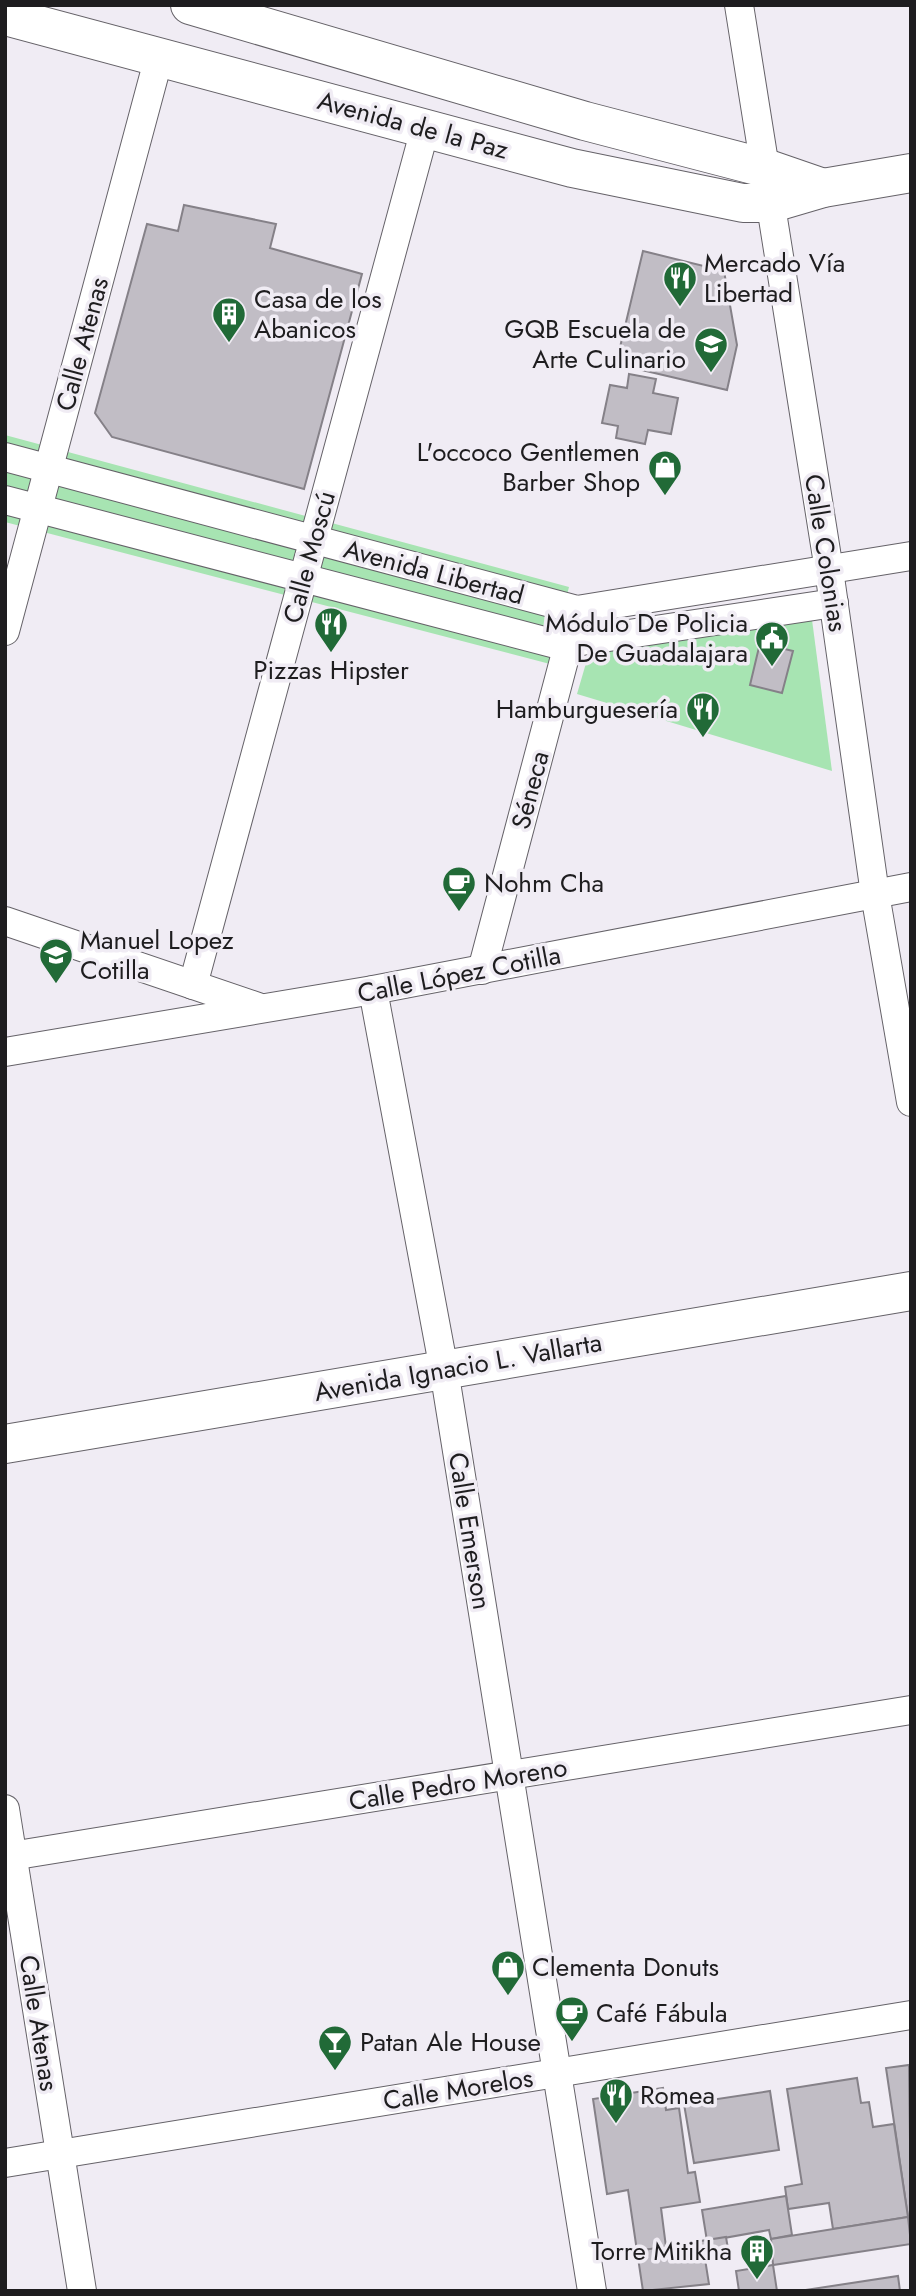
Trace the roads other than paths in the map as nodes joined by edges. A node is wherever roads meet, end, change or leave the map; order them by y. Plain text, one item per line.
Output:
1 (190, 5) edge
2 (739, 5) edge
3 (5, 16) edge
4 (159, 57) junction
5 (425, 129) junction
6 (911, 173) edge
7 (768, 185) junction
8 (5, 457) edge
9 (49, 469) junction
10 (5, 500) edge
11 (38, 509) junction
12 (314, 540) junction
13 (911, 556) edge
14 (829, 569) junction
15 (303, 580) junction
16 (834, 603) junction
17 (577, 610) junction
18 (5, 631) edge
19 (568, 645) junction
20 (911, 887) edge
21 (875, 894) junction
22 (5, 921) edge
23 (482, 970) junction
24 (193, 985) junction
25 (373, 990) junction
26 (263, 1009) junction
27 (5, 1052) edge
28 (911, 1102) edge
29 (911, 1291) edge
30 (444, 1370) junction
31 (5, 1444) edge
32 (911, 1710) edge
33 (509, 1776) junction
34 (5, 1809) edge
35 (9, 1857) edge
36 (911, 2015) edge
37 (558, 2073) junction
38 (60, 2154) junction
39 (5, 2163) edge
40 (82, 2291) edge
41 (592, 2291) edge

1 - 7 street, Avenida de la Paz
2 - 7 street, Calle Colonias
3 - 4 street, Avenida de la Paz
4 - 5 street, Avenida de la Paz
4 - 9 street, Calle Atenas
5 - 7 street, Avenida de la Paz
5 - 12 street, Calle Moscú
6 - 7 street, Avenida de la Paz
7 - 14 street, Calle Colonias
8 - 9 street, Avenida Libertad
9 - 11 street, Calle Atenas
9 - 12 street, Avenida Libertad
10 - 11 street, Avenida Libertad
11 - 15 street, Avenida Libertad
11 - 18 street, Calle Atenas
12 - 15 street, Calle Moscú
12 - 17 street, Avenida Libertad
13 - 14 street, Avenida Libertad
14 - 16 street, Calle Colonias
14 - 17 street, Avenida Libertad
15 - 19 street, Avenida Libertad
15 - 24 street, Calle Moscú
16 - 19 street
16 - 21 street, Calle Colonias
17 - 19 street, Séneca
19 - 23 street, Séneca
20 - 21 street, Calle López Cotilla
21 - 23 street, Calle López Cotilla
21 - 28 street, Calle Colonias
22 - 24 street
23 - 25 street, Calle López Cotilla
24 - 26 street
25 - 26 street, Calle López Cotilla
25 - 30 street, Calle Emerson
26 - 27 street, Calle López Cotilla
29 - 30 street, Avenida Ignacio L. Vallarta
30 - 31 street, Avenida Ignacio L. Vallarta
30 - 33 street, Calle Emerson
32 - 33 street, Calle Pedro Moreno
33 - 35 street, Calle Pedro Moreno
33 - 37 street, Calle Emerson
34 - 35 street, Calle Atenas
35 - 38 street, Calle Atenas
36 - 37 street, Calle Morelos
37 - 38 street, Calle Morelos
37 - 41 street, Calle Emerson
38 - 39 street, Calle Morelos
38 - 40 street, Calle Atenas

